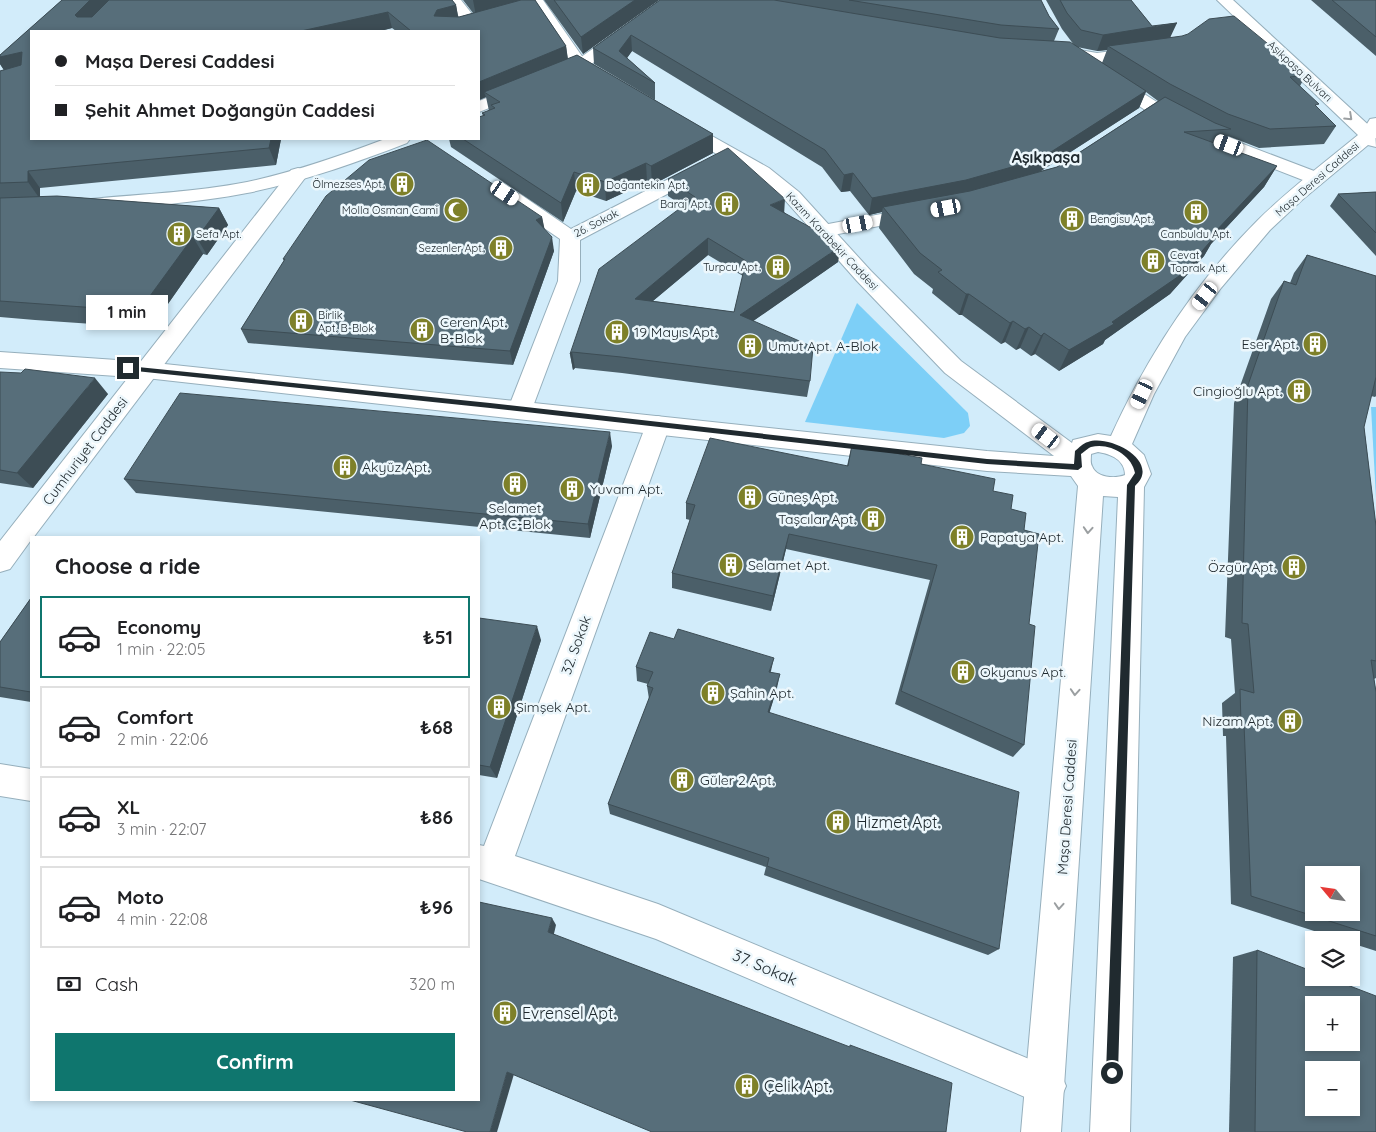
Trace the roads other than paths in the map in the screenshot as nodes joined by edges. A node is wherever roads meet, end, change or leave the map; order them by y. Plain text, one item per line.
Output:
1 (453, 0) edge
2 (672, 0) edge
3 (1224, 0) edge
4 (533, 5) edge
5 (489, 19) edge
6 (472, 24) junction
7 (1250, 24) junction
8 (1227, 26) edge
9 (454, 29) edge
10 (1058, 38) edge
11 (1158, 49) edge
12 (1041, 50) edge
13 (1068, 52) junction
14 (580, 65) junction
15 (562, 73) edge
16 (534, 84) edge
17 (620, 89) edge
18 (480, 107) edge
19 (1154, 108) junction
20 (669, 118) edge
21 (1138, 118) edge
22 (1373, 126) edge
23 (398, 140) edge
24 (731, 153) junction
25 (298, 174) junction
26 (1315, 178) junction
27 (497, 188) edge
28 (78, 206) edge
29 (935, 210) edge
30 (823, 231) junction
31 (570, 237) junction
32 (0, 360) edge
33 (146, 370) junction
34 (520, 409) junction
35 (658, 425) junction
36 (1118, 447) junction
37 (1082, 469) junction
38 (1131, 485) junction
39 (0, 562) edge
40 (0, 780) edge
41 (30, 785) edge
42 (486, 864) edge
43 (1046, 1086) junction
44 (1041, 1132) edge
45 (1110, 1132) edge

1 - 6 street
2 - 14 street
3 - 7 street, Aşıkpaşa Bulvarı
4 - 14 street
5 - 6 street
6 - 9 street
7 - 8 street
7 -> 22 street, Aşıkpaşa Bulvarı
10 - 13 street
11 - 13 street
12 - 13 street
13 - 19 street
14 - 15 street
14 - 17 street
16 - 18 street
19 - 21 street
19 - 26 street
20 - 24 street, Kazım Karabekir Caddesi
22 - 26 street, Maşa Deresi Caddesi
23 - 25 street
24 - 30 street, Kazım Karabekir Caddesi
24 - 31 street, 26. Sokak
25 - 28 street
25 - 33 street, Cumhuriyet Caddesi
26 - 36 street, Maşa Deresi Caddesi
27 - 31 street
29 - 30 street
30 - 37 street, Kazım Karabekir Caddesi
31 - 34 street, 26. Sokak
32 - 33 street
33 - 34 street
33 - 39 street, Cumhuriyet Caddesi
34 - 35 street
35 - 37 street
35 - 42 street, 32. Sokak
36 - 37 street
36 - 38 street
37 - 38 street
37 -> 43 street, Maşa Deresi Caddesi
38 - 45 street
40 - 41 street
42 - 43 street, 37. Sokak
43 - 44 street, Maşa Deresi Caddesi

